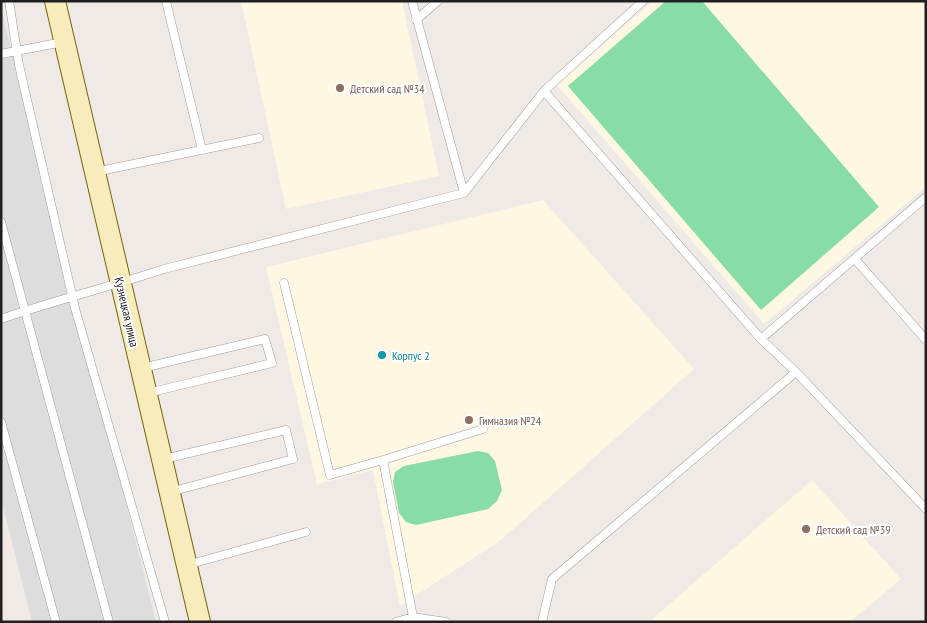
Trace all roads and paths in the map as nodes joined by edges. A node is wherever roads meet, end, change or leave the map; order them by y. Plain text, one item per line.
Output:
1 (9, 1) edge
2 (56, 1) edge
3 (166, 1) edge
4 (412, 1) edge
5 (438, 1) edge
6 (643, 1) edge
7 (416, 20) junction
8 (65, 42) junction
9 (17, 50) junction
10 (1, 54) edge
11 (544, 90) junction
12 (260, 138) dead end
13 (202, 150) junction
14 (95, 172) junction
15 (464, 193) junction
16 (926, 198) edge
17 (1, 222) edge
18 (855, 259) junction
19 (121, 283) junction
20 (284, 283) dead end
21 (73, 295) junction
22 (25, 310) junction
23 (1, 319) edge
24 (761, 339) junction
25 (926, 340) edge
26 (141, 369) junction
27 (796, 372) junction
28 (146, 394) junction
29 (1, 422) edge
30 (483, 429) dead end
31 (162, 460) junction
32 (383, 460) junction
33 (170, 492) junction
34 (926, 509) edge
35 (306, 532) dead end
36 (187, 565) junction
37 (413, 617) junction
38 (56, 622) edge
39 (109, 622) edge
40 (164, 622) edge
41 (200, 622) edge
42 (396, 622) edge
43 (446, 622) edge
44 (542, 622) edge

1 - 9 lane
2 - 8 main road, Кузнецкая улица
3 - 13 lane
4 - 7 lane
5 - 7 lane
6 - 11 lane
7 - 15 lane
8 - 9 lane
8 - 14 main road, Кузнецкая улица
9 - 10 lane
9 - 21 lane
11 - 15 lane
11 - 24 lane
12 - 13 lane
13 - 14 lane
14 - 19 main road, Кузнецкая улица
15 - 19 lane
16 - 18 lane
17 - 22 lane
18 - 24 lane
18 - 25 lane
19 - 21 lane
19 - 26 main road, Кузнецкая улица
20 - 32 lane
21 - 22 lane
21 - 40 lane
22 - 23 lane
22 - 39 lane
24 - 27 lane
26 - 28 main road, Кузнецкая улица
26 - 28 lane
27 - 34 lane
27 - 44 lane
28 - 31 main road, Кузнецкая улица
29 - 38 lane
30 - 32 lane
31 - 33 main road, Кузнецкая улица
31 - 33 lane
32 - 37 lane
33 - 36 main road, Кузнецкая улица
35 - 36 lane
36 - 41 main road, Кузнецкая улица
37 - 42 lane
37 - 43 lane

